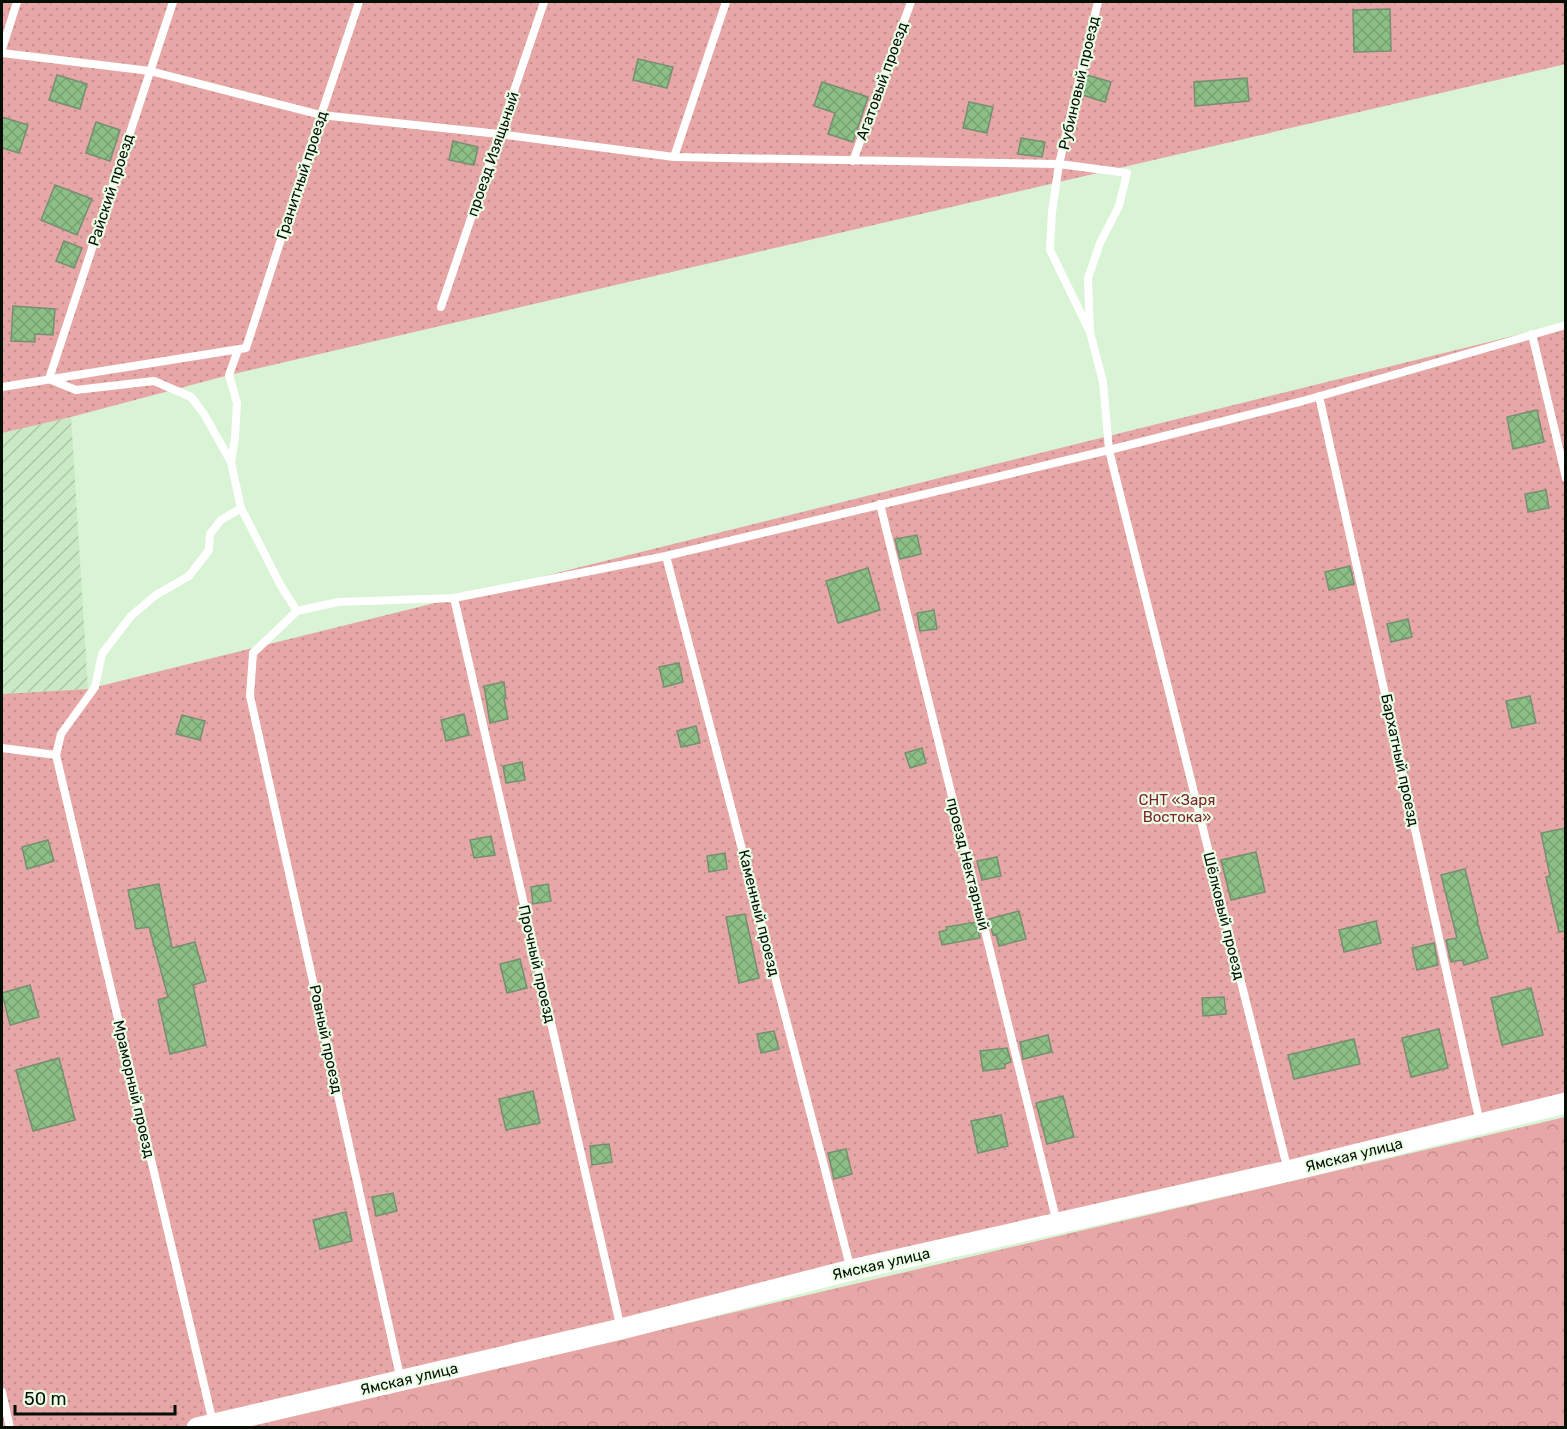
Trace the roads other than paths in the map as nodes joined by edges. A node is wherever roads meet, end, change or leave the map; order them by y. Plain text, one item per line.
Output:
1 (17, 2) edge
2 (173, 2) edge
3 (359, 2) edge
4 (544, 2) edge
5 (726, 2) edge
6 (911, 2) edge
7 (1098, 2) edge
8 (2, 51) edge
9 (150, 71) junction
10 (321, 115) junction
11 (500, 134) junction
12 (674, 157) junction
13 (853, 161) junction
14 (1059, 165) junction
15 (441, 307) dead end
16 (1566, 326) edge
17 (1090, 332) junction
18 (1532, 334) junction
19 (242, 349) junction
20 (49, 379) junction
21 (2, 387) edge
22 (1319, 396) junction
23 (1108, 450) junction
24 (231, 462) junction
25 (1566, 478) edge
26 (880, 504) junction
27 (241, 508) junction
28 (666, 556) junction
29 (454, 598) junction
30 (297, 611) junction
31 (2, 748) edge
32 (56, 755) junction
33 (1566, 1103) edge
34 (1480, 1124) junction
35 (1288, 1171) junction
36 (1057, 1224) junction
37 (851, 1270) junction
38 (621, 1329) junction
39 (401, 1381) junction
40 (2, 1392) edge
41 (205, 1426) edge
42 (10, 1428) edge

1 - 8 lane
2 - 9 lane, Райский проезд
3 - 10 lane, Гранитный проезд
4 - 11 lane, проезд Изящьный
5 - 12 lane
6 - 13 lane, Агатовый проезд
7 - 14 lane, Рубиновый проезд
8 - 9 lane
9 - 10 lane
9 - 20 lane, Райский проезд
10 - 11 lane
10 - 19 lane, Гранитный проезд
11 - 12 lane
11 - 15 lane, проезд Изящьный
12 - 13 lane
13 - 14 lane
14 - 17 lane, Рубиновый проезд
14 - 17 lane
16 - 18 lane
17 - 23 lane, Шёлковый проезд
18 - 22 lane
18 - 25 lane
19 - 20 lane
19 - 24 lane, Гранитный проезд
20 - 21 lane
20 - 24 lane
22 - 23 lane
22 - 34 lane, Бархатный проезд
23 - 26 lane
23 - 35 lane, Шёлковый проезд
24 - 27 lane
26 - 28 lane
26 - 36 lane, проезд Нектарный
27 - 30 lane
27 - 32 lane
28 - 29 lane
28 - 37 lane, Каменный проезд
29 - 30 lane
29 - 38 lane, Прочный проезд
30 - 39 lane, Ровный проезд
31 - 32 lane
32 - 41 lane, Мраморный проезд
33 - 34 street, Ямская улица
34 - 35 street, Ямская улица
35 - 36 street, Ямская улица
36 - 37 street, Ямская улица
37 - 38 street, Ямская улица
38 - 39 street, Ямская улица
39 - 41 street, Ямская улица
40 - 42 lane

